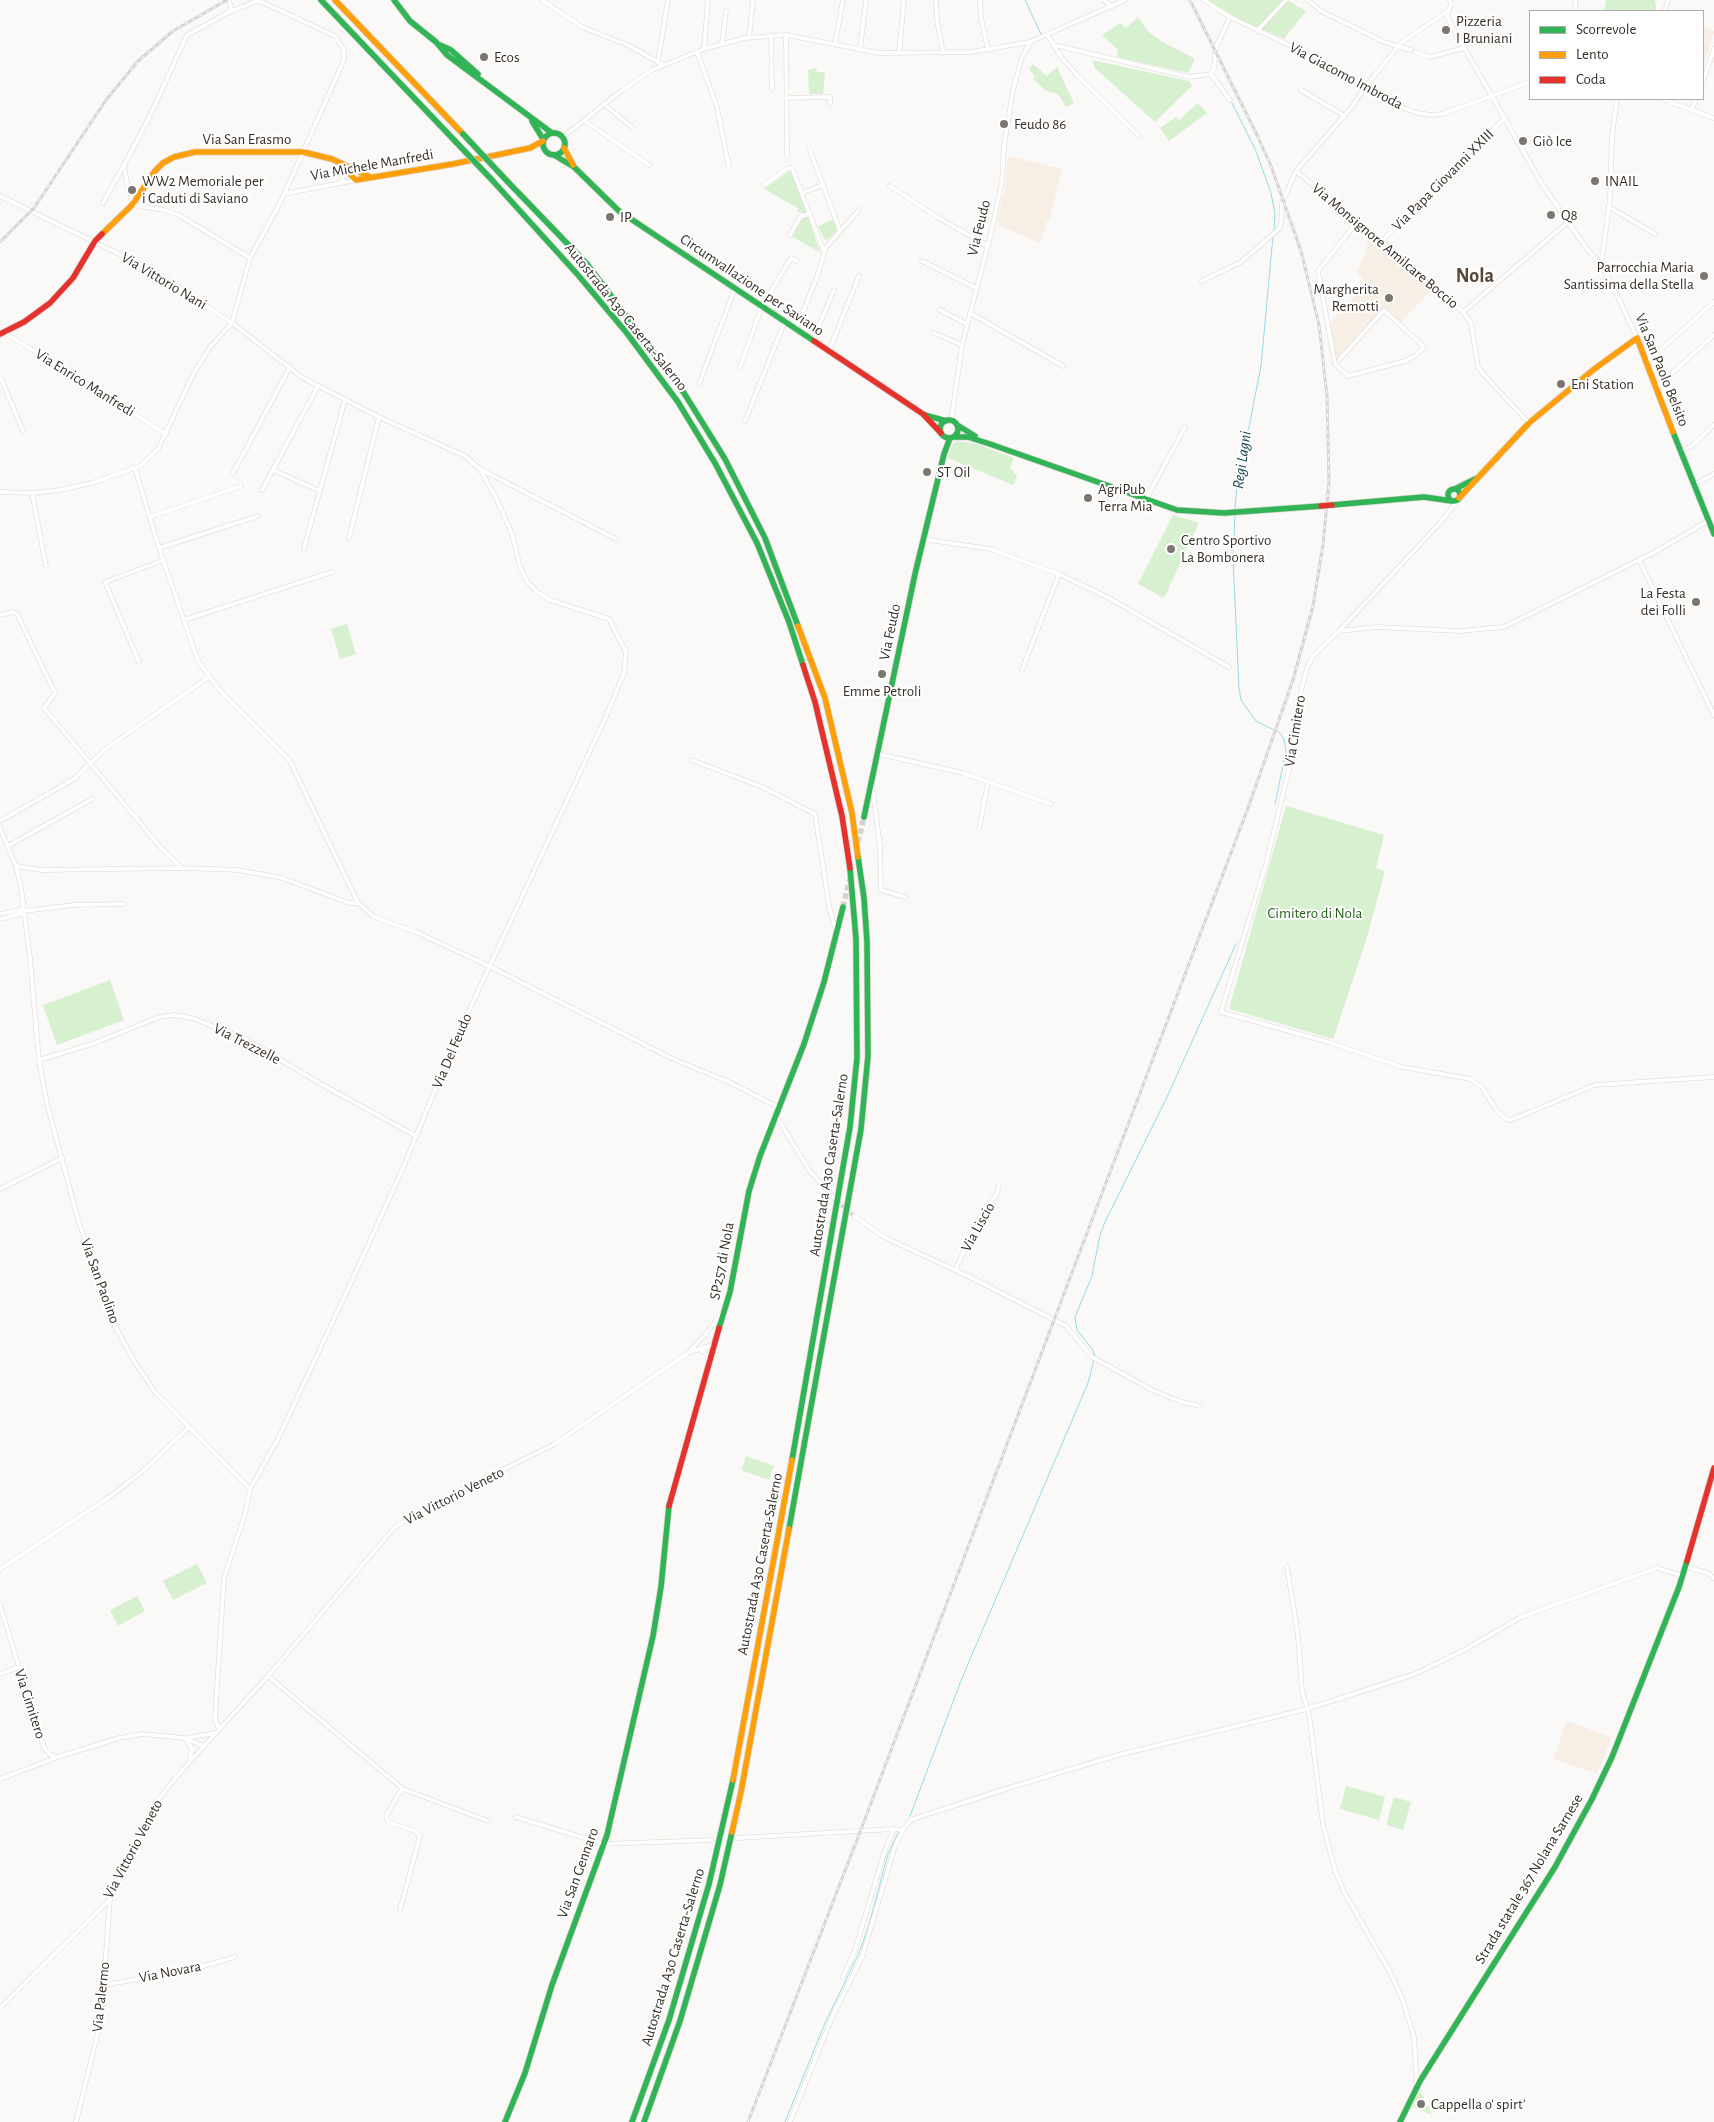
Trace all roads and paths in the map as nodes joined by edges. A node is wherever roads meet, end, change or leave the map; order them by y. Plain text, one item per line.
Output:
1 (229, 0) edge
2 (321, 0) edge
3 (334, 0) edge
4 (394, 0) edge
5 (542, 0) edge
6 (668, 0) edge
7 (708, 0) edge
8 (753, 0) edge
9 (843, 0) edge
10 (866, 0) edge
11 (904, 0) edge
12 (936, 0) edge
13 (980, 0) edge
14 (1104, 0) edge
15 (1125, 0) edge
16 (1204, 0) edge
17 (1286, 0) edge
18 (1308, 0) edge
19 (1456, 0) edge
20 (1451, 4) edge
21 (1112, 7) junction
22 (726, 11) dead end
23 (229, 12) junction
24 (1230, 17) junction
25 (1257, 31) junction
26 (771, 35) junction
27 (786, 35) junction
28 (1048, 36) junction
29 (749, 37) junction
30 (1030, 42) junction
31 (722, 44) junction
32 (835, 44) junction
33 (1019, 45) junction
34 (1054, 45) junction
35 (1399, 46) junction
36 (1464, 48) junction
37 (704, 49) junction
38 (1714, 49) edge
39 (860, 50) junction
40 (988, 50) junction
41 (697, 52) junction
42 (899, 52) junction
43 (943, 53) junction
44 (1022, 57) junction
45 (658, 61) junction
46 (663, 65) junction
47 (1211, 74) junction
48 (1704, 77) edge
49 (1529, 82) edge
50 (1365, 87) junction
51 (772, 89) dead end
52 (1301, 90) dead end
53 (1493, 96) junction
54 (786, 98) junction
55 (1230, 100) dead end
56 (1617, 100) edge
57 (1665, 100) edge
58 (1696, 100) edge
59 (830, 104) dead end
60 (605, 105) junction
61 (1692, 109) junction
62 (528, 115) junction
63 (1345, 116) junction
64 (1505, 118) junction
65 (1714, 118) edge
66 (585, 120) junction
67 (632, 127) dead end
68 (552, 133) junction
69 (1139, 136) dead end
70 (563, 138) junction
71 (543, 140) junction
72 (530, 148) junction
73 (564, 148) junction
74 (810, 150) dead end
75 (545, 151) junction
76 (303, 152) junction
77 (554, 155) junction
78 (787, 155) dead end
79 (124, 166) junction
80 (649, 166) dead end
81 (574, 167) junction
82 (345, 168) junction
83 (729, 168) dead end
84 (355, 170) junction
85 (1296, 172) junction
86 (370, 177) junction
87 (356, 180) junction
88 (341, 183) junction
89 (764, 185) dead end
90 (823, 185) junction
91 (890, 186) dead end
92 (802, 193) junction
93 (284, 194) junction
94 (0, 196) edge
95 (103, 203) dead end
96 (133, 204) junction
97 (1610, 207) junction
98 (859, 210) dead end
99 (810, 214) junction
100 (1357, 222) junction
101 (1568, 222) junction
102 (840, 231) junction
103 (1655, 234) dead end
104 (790, 236) dead end
105 (95, 241) junction
106 (1382, 242) junction
107 (988, 246) junction
108 (824, 252) junction
109 (250, 258) junction
110 (798, 261) dead end
111 (922, 261) dead end
112 (1601, 266) junction
113 (859, 276) dead end
114 (1202, 281) dead end
115 (735, 288) junction
116 (976, 288) junction
117 (834, 290) dead end
118 (1714, 302) edge
119 (762, 306) junction
120 (940, 310) dead end
121 (1463, 312) junction
122 (970, 313) junction
123 (785, 322) junction
124 (232, 323) junction
125 (967, 324) junction
126 (796, 329) junction
127 (934, 332) dead end
128 (2, 333) edge
129 (1714, 336) edge
130 (1637, 338) junction
131 (813, 340) junction
132 (962, 345) junction
133 (829, 351) junction
134 (1339, 360) dead end
135 (1647, 362) junction
136 (740, 366) dead end
137 (1063, 366) dead end
138 (290, 367) junction
139 (0, 376) edge
140 (699, 384) dead end
141 (318, 386) junction
142 (1657, 387) junction
143 (345, 400) junction
144 (923, 414) junction
145 (379, 417) junction
146 (745, 421) dead end
147 (951, 422) junction
148 (1530, 423) junction
149 (1714, 425) edge
150 (1185, 427) dead end
151 (23, 431) dead end
152 (166, 434) junction
153 (947, 436) junction
154 (990, 444) junction
155 (1680, 451) junction
156 (135, 468) junction
157 (480, 469) junction
158 (273, 470) junction
159 (232, 473) dead end
160 (1481, 474) junction
161 (1714, 474) edge
162 (1693, 485) junction
163 (241, 486) dead end
164 (262, 490) dead end
165 (1453, 490) junction
166 (320, 491) junction
167 (0, 492) edge
168 (32, 493) junction
169 (1424, 497) junction
170 (1442, 498) junction
171 (1146, 499) junction
172 (1457, 500) junction
173 (1448, 514) junction
174 (258, 516) dead end
175 (150, 517) junction
176 (1711, 520) edge
177 (1714, 534) edge
178 (349, 538) dead end
179 (616, 539) dead end
180 (923, 539) junction
181 (159, 548) junction
182 (304, 548) dead end
183 (164, 560) junction
184 (1639, 560) junction
185 (46, 566) dead end
186 (332, 572) dead end
187 (1059, 574) junction
188 (0, 615) edge
189 (184, 620) junction
190 (1339, 631) junction
191 (139, 662) dead end
192 (1229, 667) dead end
193 (1022, 670) dead end
194 (210, 677) junction
195 (1714, 715) edge
196 (878, 754) junction
197 (692, 760) dead end
198 (91, 763) junction
199 (988, 782) junction
200 (872, 783) junction
201 (92, 798) dead end
202 (1051, 804) dead end
203 (864, 817) tunnel mouth
204 (0, 821) edge
205 (0, 828) edge
206 (979, 829) dead end
207 (8, 846) junction
208 (16, 866) junction
209 (182, 868) junction
210 (905, 896) dead end
211 (358, 903) junction
212 (124, 904) dead end
213 (843, 907) tunnel mouth
214 (24, 911) junction
215 (0, 914) edge
216 (0, 918) edge
217 (836, 933) junction
218 (489, 966) junction
219 (39, 1060) junction
220 (1714, 1077) edge
221 (780, 1108) junction
222 (777, 1117) junction
223 (416, 1136) junction
224 (62, 1158) junction
225 (999, 1184) dead end
226 (0, 1189) edge
227 (834, 1198) tunnel mouth
228 (854, 1216) tunnel mouth
229 (954, 1270) junction
230 (726, 1308) junction
231 (713, 1345) junction
232 (698, 1350) junction
233 (688, 1353) junction
234 (708, 1360) junction
235 (1200, 1406) dead end
236 (189, 1427) junction
237 (1714, 1468) edge
238 (250, 1489) junction
239 (1286, 1567) dead end
240 (1686, 1567) junction
241 (0, 1569) edge
242 (1683, 1576) junction
243 (1714, 1578) edge
244 (0, 1605) edge
245 (654, 1626) joint
246 (19, 1667) junction
247 (0, 1674) edge
248 (268, 1676) junction
249 (1306, 1709) junction
250 (219, 1729) junction
251 (216, 1733) junction
252 (184, 1738) junction
253 (204, 1746) junction
254 (58, 1757) junction
255 (189, 1762) junction
256 (0, 1779) edge
257 (403, 1789) junction
258 (516, 1817) dead end
259 (488, 1821) dead end
260 (894, 1829) junction
261 (903, 1830) junction
262 (736, 1838) dead end
263 (712, 1840) dead end
264 (604, 1844) junction
265 (110, 1899) junction
266 (400, 1910) dead end
267 (235, 1958) dead end
268 (843, 1977) dead end
269 (104, 1985) junction
270 (0, 2008) edge
271 (1417, 2086) junction
272 (76, 2122) edge
273 (505, 2122) edge
274 (632, 2122) edge
275 (644, 2122) edge
276 (790, 2122) edge
277 (1400, 2122) edge

1 - 23 street
2 - 274 main road, Autostrada A30 Caserta-Salerno, bridge
3 - 275 main road, Autostrada A30 Caserta-Salerno, bridge
4 - 62 main road
5 - 45 street
6 - 45 street
7 - 37 street
8 - 29 street
9 - 32 street
10 - 39 street
11 - 42 street
12 - 43 street
13 - 40 street
14 - 21 street
15 - 21 street
16 - 24 street, Via Giacomo Imbroda
17 - 25 street
18 - 35 street
19 - 20 street
20 - 35 street
20 - 36 street, Via San Paolo Belsito
21 - 28 street
22 - 31 street
23 - 76 street
23 - 79 street
24 - 25 street, Via Giacomo Imbroda
24 - 47 street
25 - 50 street, Via Giacomo Imbroda
26 - 27 street
26 - 29 street
26 - 51 street
27 - 32 street
27 - 54 street
28 - 30 street
28 - 34 street
29 - 31 street
30 - 33 street
30 - 44 street, Via Feudo
31 - 37 street
32 - 39 street
33 - 40 street
33 - 44 street
34 - 47 street
34 - 69 street
35 - 36 street
35 - 50 street
36 - 53 street, Via San Paolo Belsito
37 - 41 street
38 - 48 street
39 - 42 street
40 - 43 street
41 - 46 street
41 - 83 street
42 - 43 street
44 - 107 street, Via Feudo
45 - 46 street
46 - 60 street
47 - 55 street
49 - 53 street, Via Giacomo Imbroda
50 - 53 street, Via Giacomo Imbroda
50 - 63 street
52 - 63 street
53 - 64 street, Via San Paolo Belsito
54 - 59 street
54 - 78 street
56 - 97 street
57 - 61 street
58 - 61 street
60 - 66 street
60 - 67 street
61 - 65 street
62 - 68 main road
62 - 71 main road
63 - 85 street
64 - 101 street, Via San Paolo Belsito
64 - 106 street, Via Papa Giovanni XXIII
66 - 70 street
66 - 80 street
68 - 70 main road
68 - 71 main road
70 - 73 main road
71 - 72 main road
71 - 75 main road
72 - 75 main road
72 - 86 main road, Via Michele Manfredi
73 - 77 main road
73 - 81 main road, Circumvallazione per Saviano
74 - 90 street
75 - 77 main road
76 - 82 main road, Via San Erasmo
76 - 93 street
76 - 96 main road, Via San Erasmo
77 - 81 main road, Circumvallazione per Saviano
79 - 95 street
79 - 96 street
81 - 115 main road, Circumvallazione per Saviano
82 - 84 main road, Via San Erasmo
82 - 87 main road, Via San Erasmo
82 - 88 street
84 - 86 main road, Via San Erasmo
84 - 87 street
85 - 100 street, Via Monsignore Amilcare Boccio
85 - 114 street
86 - 87 main road, Via Michele Manfredi
87 - 88 street, Via Michele Manfredi
88 - 93 street, Via Michele Manfredi
89 - 92 street
90 - 92 street
90 - 102 street
91 - 107 street
92 - 99 street
93 - 109 street
94 - 105 street, Via Vittorio Nani
96 - 105 main road, Via San Erasmo
96 - 109 street
97 - 103 street
97 - 112 street
98 - 102 street
99 - 104 street
99 - 108 street
100 - 106 street, Via Monsignore Amilcare Boccio
100 - 134 street
101 - 112 street, Via San Paolo Belsito
101 - 121 street
102 - 108 street
105 - 124 street, Via Vittorio Nani
105 - 128 main road, Via San Erasmo
106 - 121 street, Via Monsignore Amilcare Boccio
107 - 116 street, Via Feudo
108 - 126 street
109 - 124 street
110 - 119 street
111 - 116 street
112 - 130 street, Via San Paolo Belsito
113 - 133 street
115 - 119 main road, Circumvallazione per Saviano
115 - 140 street
116 - 122 street, Via Feudo
117 - 131 street
118 - 135 street
119 - 123 main road, Circumvallazione per Saviano
119 - 136 street
120 - 125 street
121 - 148 street, Via Monsignore Amilcare Boccio
122 - 125 street, Via Feudo
122 - 137 street
123 - 126 main road, Circumvallazione per Saviano
123 - 146 street
124 - 138 street, Via Vittorio Nani
124 - 152 street
125 - 132 street, Via Feudo
126 - 131 main road, Circumvallazione per Saviano
127 - 132 street
128 - 152 street, Via Enrico Manfredi
129 - 142 street
130 - 135 main road, Via San Paolo Belsito
130 - 148 main road
131 - 133 main road, Circumvallazione per Saviano
132 - 147 street, Via Feudo
133 - 144 main road, Circumvallazione per Saviano
135 - 142 main road, Via San Paolo Belsito
138 - 141 street, Via Vittorio Nani
138 - 159 street
139 - 151 street
141 - 143 street, Via Vittorio Nani
141 - 158 street
142 - 155 main road, Via San Paolo Belsito
143 - 145 street, Via Vittorio Nani
143 - 166 street
144 - 147 main road, Circumvallazione per Saviano
144 - 153 main road, Circumvallazione per Saviano
145 - 157 street, Via Vittorio Nani
145 - 178 street
147 - 153 main road
147 - 153 main road
147 - 154 main road, Circumvallazione per Saviano
148 - 160 main road
149 - 155 street
150 - 171 street
152 - 156 street
153 - 154 main road
153 - 180 main road, Via Feudo
154 - 171 main road
155 - 162 main road, Via San Paolo Belsito
156 - 168 street
156 - 175 street
157 - 179 street
157 - 218 street, Via Del Feudo
158 - 164 street
158 - 166 street
160 - 165 main road
160 - 172 main road
161 - 162 street
162 - 176 main road, Via San Paolo Belsito
163 - 175 street
165 - 169 main road
165 - 172 main road
165 - 172 main road
166 - 182 street
167 - 168 street
168 - 185 street
169 - 170 main road
169 - 171 main road, bridge
170 - 172 main road
170 - 173 street
172 - 173 street, Via Cimitero
173 - 190 street, Via Cimitero
174 - 181 street
175 - 181 street
176 - 177 main road, Via San Paolo Belsito
176 - 184 street
180 - 187 street
180 - 196 main road, Via Feudo
181 - 183 street
183 - 189 street
183 - 191 street
184 - 190 street
184 - 195 street
186 - 189 street
187 - 192 street
187 - 193 street
188 - 198 street
189 - 194 street
190 - 220 street, Via Cimitero
194 - 198 street
194 - 211 street
196 - 199 street
196 - 200 main road, Via Feudo
197 - 217 street
198 - 204 street
198 - 209 street
199 - 202 street
199 - 206 street
200 - 203 main road, Via Feudo
200 - 210 street
201 - 207 street
205 - 207 street, Via San Paolino
207 - 208 street, Via San Paolino
208 - 209 street
208 - 214 street, Via San Paolino
209 - 211 street
211 - 218 street
212 - 214 street
213 - 217 main road, SP257 di Nola
214 - 215 street
214 - 216 street
214 - 219 street, Via San Paolino
217 - 221 main road, SP257 di Nola
218 - 221 street
218 - 223 street, Via Del Feudo
219 - 223 street, Via Trezzelle
219 - 224 street, Via San Paolino
221 - 222 main road, SP257 di Nola
222 - 227 street
222 - 230 main road, SP257 di Nola
223 - 238 street
224 - 226 street
224 - 236 street, Via San Paolino
225 - 229 street, Via Liscio
228 - 229 street
229 - 235 street
230 - 231 main road, SP257 di Nola
230 - 233 street, Via Vittorio Veneto
231 - 232 street
231 - 234 main road, SP257 di Nola
232 - 233 street
232 - 234 street
233 - 248 street, Via Vittorio Veneto
234 - 245 main road, SP257 di Nola
236 - 238 street, Via San Paolino
236 - 241 street
237 - 240 main road, Strada statale 367 Nolana Sarnese
238 - 250 street
239 - 249 street
240 - 242 main road, Strada statale 367 Nolana Sarnese
240 - 243 street
242 - 249 street
242 - 271 main road, Strada statale 367 Nolana Sarnese
244 - 246 street, Via Cimitero
245 - 264 main road, Via San Gennaro
246 - 247 street
246 - 254 street, Via Cimitero
248 - 250 street, Via Vittorio Veneto
248 - 257 street
249 - 261 street
249 - 271 street
250 - 251 street, Via Vittorio Veneto
251 - 252 street
251 - 253 street, Via Vittorio Veneto
252 - 253 street
252 - 254 street
252 - 255 street
253 - 255 street, Via Vittorio Veneto
254 - 256 street
255 - 265 street, Via Vittorio Veneto
257 - 259 street
257 - 266 street
258 - 264 street
260 - 261 street
260 - 262 street
260 - 268 street
261 - 276 street
263 - 264 street
264 - 273 main road, Via San Gennaro
265 - 269 street, Via Palermo
265 - 270 street, Via Vittorio Veneto
267 - 269 street, Via Novara
269 - 272 street, Via Palermo
271 - 277 main road, Strada statale 367 Nolana Sarnese

